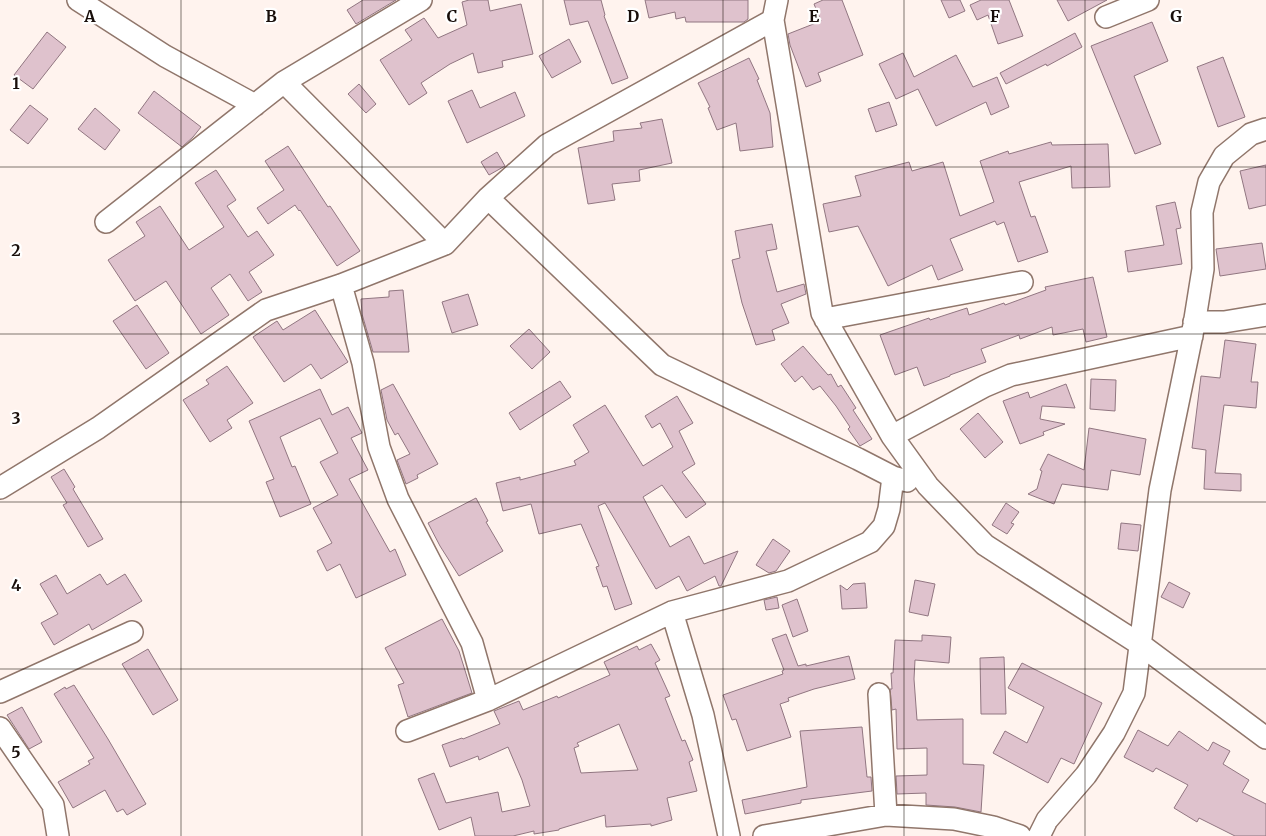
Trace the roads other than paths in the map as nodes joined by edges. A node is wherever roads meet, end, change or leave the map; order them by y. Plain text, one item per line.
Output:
1 (78, 0) edge
2 (421, 0) edge
3 (1148, 0) edge
4 (779, 6) edge
5 (1106, 17) dead end
6 (284, 82) junction
7 (255, 104) junction
8 (1266, 129) edge
9 (488, 198) junction
10 (106, 222) dead end
11 (445, 244) junction
12 (1022, 282) dead end
13 (342, 285) junction
14 (1266, 315) edge
15 (825, 319) junction
16 (1193, 329) junction
17 (892, 436) junction
18 (893, 477) junction
19 (928, 486) junction
20 (0, 488) edge
21 (672, 612) junction
22 (132, 632) dead end
23 (1141, 645) junction
24 (0, 692) edge
25 (878, 694) dead end
26 (488, 700) junction
27 (0, 728) edge
28 (407, 731) dead end
29 (1266, 738) edge
30 (886, 815) junction
31 (58, 836) edge
32 (729, 836) edge
33 (764, 836) edge
34 (1020, 836) edge
35 (1039, 836) edge

1 - 7 street
2 - 6 street
3 - 5 street
4 - 9 street
4 - 15 street
6 - 7 street
6 - 11 street
7 - 10 street
8 - 16 street
9 - 11 street
9 - 18 street
11 - 13 street
12 - 15 street
13 - 20 street
13 - 26 street
14 - 16 street
15 - 17 street
16 - 17 street
16 - 23 street
17 - 19 street
18 - 19 street
18 - 21 street
19 - 23 street
21 - 26 street
21 - 32 street
22 - 24 street
23 - 29 street
23 - 35 street
25 - 30 street
26 - 28 street
27 - 31 street
30 - 33 street
30 - 34 street

